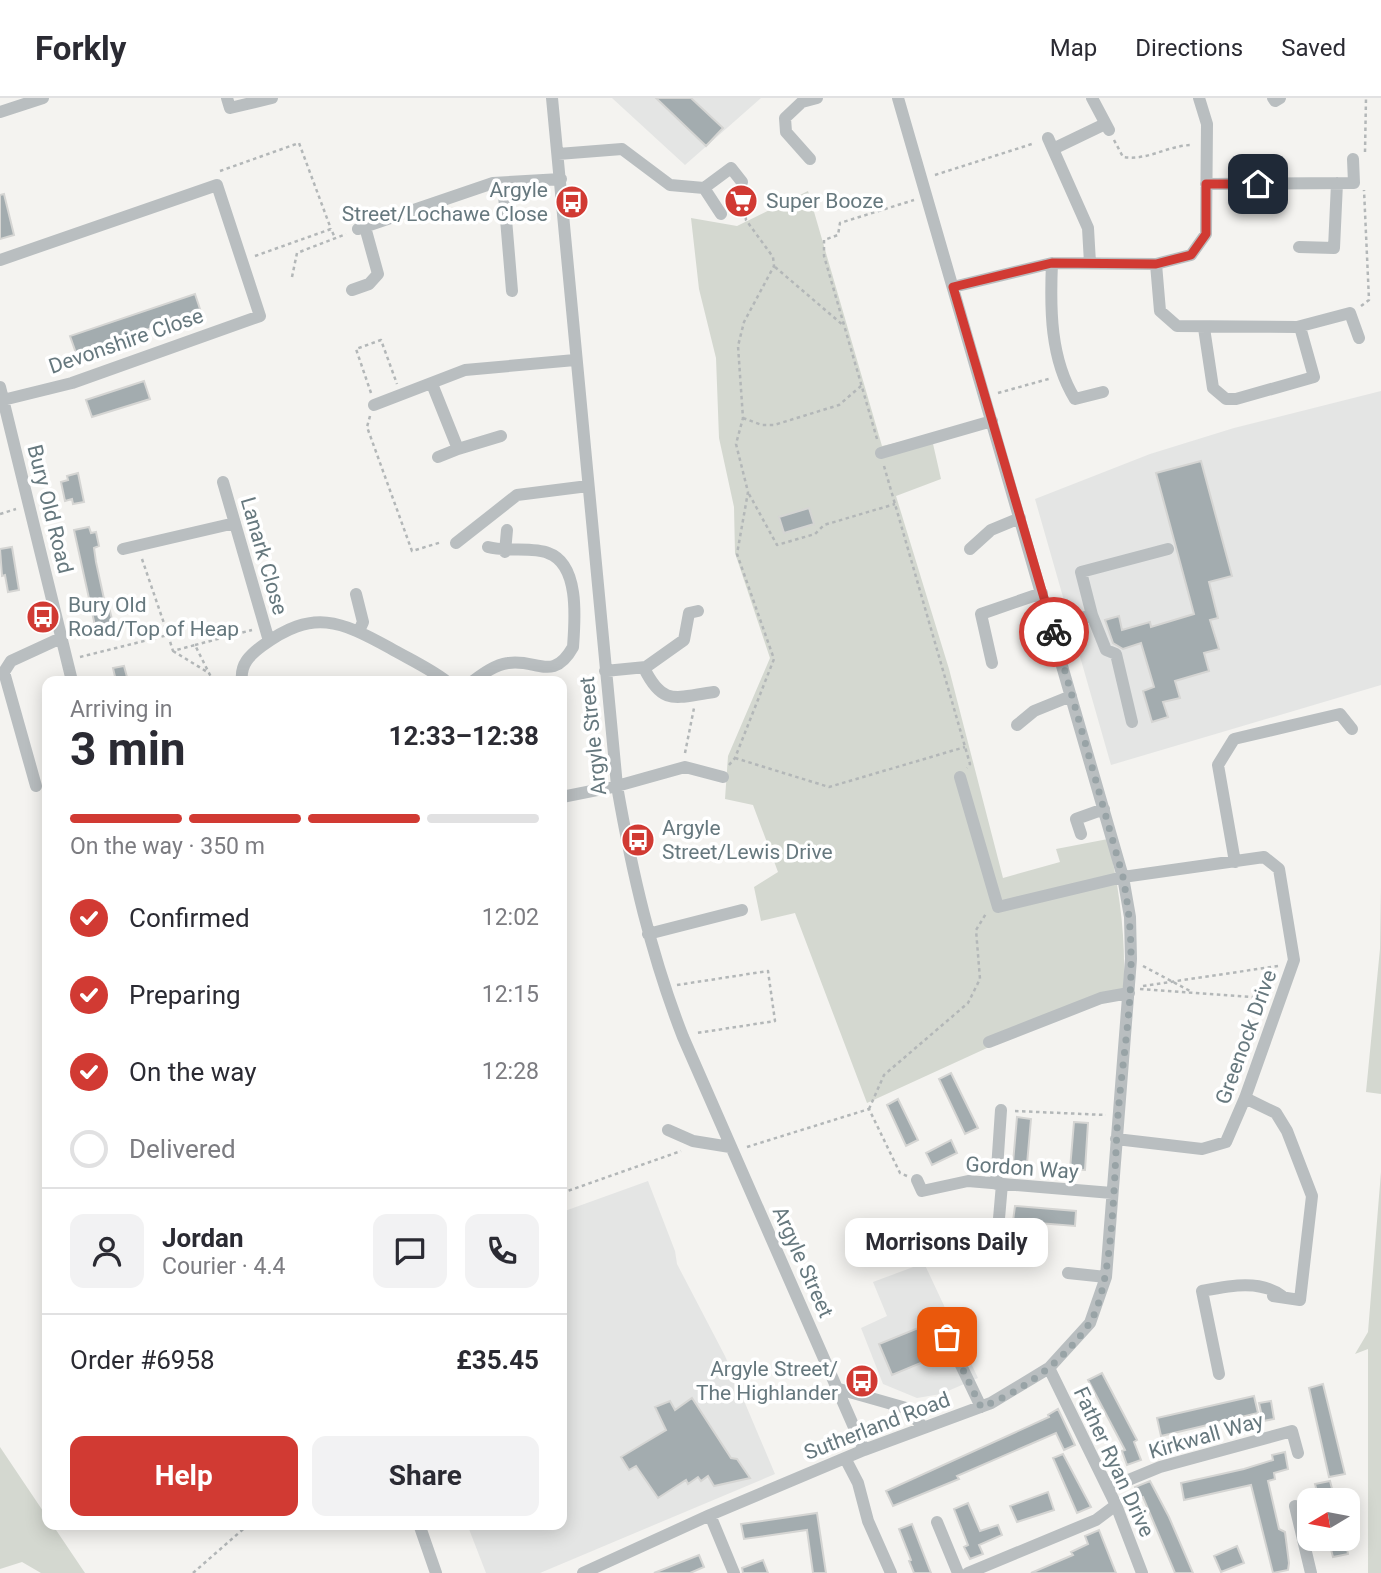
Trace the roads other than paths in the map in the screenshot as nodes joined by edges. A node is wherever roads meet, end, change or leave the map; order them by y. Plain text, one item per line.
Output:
1 (43, 98) edge
2 (227, 98) edge
3 (272, 98) edge
4 (553, 98) edge
5 (815, 98) edge
6 (898, 98) edge
7 (1092, 98) edge
8 (1199, 98) edge
9 (1273, 98) edge
10 (1280, 98) edge
11 (0, 112) edge
12 (558, 154) junction
13 (1359, 156) road end
14 (810, 159) dead end
15 (561, 179) junction
16 (742, 182) road end
17 (503, 183) junction
18 (1337, 183) junction
19 (1206, 184) junction
20 (704, 188) junction
21 (721, 214) dead end
22 (1299, 247) dead end
23 (0, 260) edge
24 (1052, 263) junction
25 (1090, 263) junction
26 (1156, 264) junction
27 (953, 287) junction
28 (352, 290) dead end
29 (512, 291) dead end
30 (1300, 327) junction
31 (1204, 328) junction
32 (1359, 338) dead end
33 (575, 360) junction
34 (432, 384) junction
35 (1103, 392) dead end
36 (2, 393) edge
37 (374, 405) road end
38 (992, 421) junction
39 (501, 436) dead end
40 (458, 449) junction
41 (881, 453) dead end
42 (438, 457) dead end
43 (223, 482) dead end
44 (588, 486) junction
45 (1020, 518) junction
46 (234, 523) junction
47 (507, 530) dead end
48 (456, 543) road end
49 (488, 547) dead end
50 (122, 549) dead end
51 (970, 549) dead end
52 (1168, 549) dead end
53 (505, 552) junction
54 (1042, 593) junction
55 (356, 594) dead end
56 (698, 611) dead end
57 (1093, 615) junction
58 (1052, 626) junction
59 (359, 631) junction
60 (61, 638) junction
61 (269, 641) junction
62 (992, 663) dead end
63 (644, 668) junction
64 (605, 671) junction
65 (71, 676) edge
66 (243, 676) edge
67 (437, 676) edge
68 (480, 676) edge
69 (714, 692) dead end
70 (1071, 696) junction
71 (1132, 722) dead end
72 (1017, 725) dead end
73 (1352, 729) dead end
74 (723, 777) road end
75 (961, 777) dead end
76 (36, 786) dead end
77 (617, 786) junction
78 (567, 796) edge
79 (1104, 809) junction
80 (1081, 834) dead end
81 (1235, 862) junction
82 (1123, 877) junction
83 (742, 910) dead end
84 (648, 934) junction
85 (1129, 990) junction
86 (989, 1042) dead end
87 (1245, 1098) junction
88 (1001, 1110) road end
89 (667, 1130) dead end
90 (1116, 1139) junction
91 (731, 1149) junction
92 (917, 1180) road end
93 (999, 1184) junction
94 (1112, 1193) junction
95 (996, 1253) dead end
96 (1068, 1273) dead end
97 (1106, 1277) junction
98 (936, 1313) dead end
99 (1048, 1368) junction
100 (1219, 1374) dead end
101 (839, 1389) junction
102 (981, 1407) junction
103 (923, 1427) junction
104 (864, 1450) junction
105 (1298, 1453) dead end
106 (845, 1458) junction
107 (1109, 1488) junction
108 (1116, 1505) junction
109 (1295, 1506) dead end
110 (710, 1515) junction
111 (937, 1522) dead end
112 (421, 1530) edge
113 (436, 1573) edge
114 (583, 1573) edge
115 (734, 1573) edge
116 (891, 1573) edge
117 (958, 1573) edge
118 (968, 1573) edge
119 (1142, 1573) edge
120 (1311, 1573) edge

1 - 11 street
2 - 3 street
4 - 12 street, Argyle Street
5 - 14 street
6 - 27 street, Sutherland Road
7 - 25 street
8 - 19 street
9 - 10 street
12 - 15 street, Argyle Street
12 - 20 street
13 - 18 street
15 - 17 street
15 - 33 street, Argyle Street
16 - 20 street
17 - 28 street
17 - 29 street
18 - 19 street
18 - 22 street
19 - 26 street
20 - 21 street
23 - 36 street, Devonshire Close
24 - 25 street
24 - 27 street
24 - 35 street
25 - 26 street
26 - 31 street
27 - 38 street, Sutherland Road
30 - 31 street
30 - 31 street
30 - 32 street
33 - 34 street
33 - 44 street, Argyle Street
34 - 37 street
34 - 40 street
36 - 60 street, Bury Old Road
38 - 41 street
38 - 45 street, Sutherland Road
39 - 40 street
40 - 42 street
43 - 46 street, Lanark Close
44 - 48 street
44 - 64 street, Argyle Street
45 - 51 street
45 - 54 street, Sutherland Road
46 - 50 street
46 - 61 street, Lanark Close
47 - 53 street
49 - 53 street
52 - 57 street
53 - 68 street
54 - 58 street, Sutherland Road
54 - 62 street
55 - 59 street
56 - 63 street
57 - 58 street
57 - 71 street
58 - 70 street, Sutherland Road
59 - 61 street
59 - 67 street
60 - 65 street, Bury Old Road
60 - 76 street
61 - 66 street
63 - 64 street
63 - 69 street
64 - 77 street, Argyle Street
70 - 72 street
70 - 79 street, Sutherland Road
73 - 81 street
74 - 77 street
75 - 82 street, Greenock Drive
77 - 78 street
77 - 84 street, Argyle Street
79 - 80 street
79 - 82 street, Sutherland Road
81 - 82 street, Greenock Drive
81 - 87 street, Greenock Drive
82 - 85 street, Sutherland Road
83 - 84 street
84 - 91 street, Argyle Street
85 - 86 street
85 - 90 street, Sutherland Road
87 - 90 street, Greenock Drive
87 - 100 street
88 - 93 street
89 - 91 street
90 - 94 street, Sutherland Road
91 - 101 street, Argyle Street
92 - 93 street, Gordon Way
93 - 94 street, Gordon Way
93 - 95 street
94 - 97 street, Sutherland Road
96 - 97 street
97 - 99 street, Sutherland Road
98 - 102 street
99 - 102 street, Sutherland Road
99 - 107 street, Father Ryan Drive
101 - 103 street
101 - 104 street, Argyle Street
102 - 103 street, Sutherland Road
103 - 104 street, Sutherland Road
104 - 106 street, Sutherland Road
105 - 107 street, Kirkwall Way
106 - 110 street, Sutherland Road
106 - 116 street
107 - 108 street, Father Ryan Drive
108 - 118 street
108 - 119 street, Father Ryan Drive
109 - 120 street
110 - 114 street, Sutherland Road
110 - 115 street
111 - 117 street
112 - 113 street

